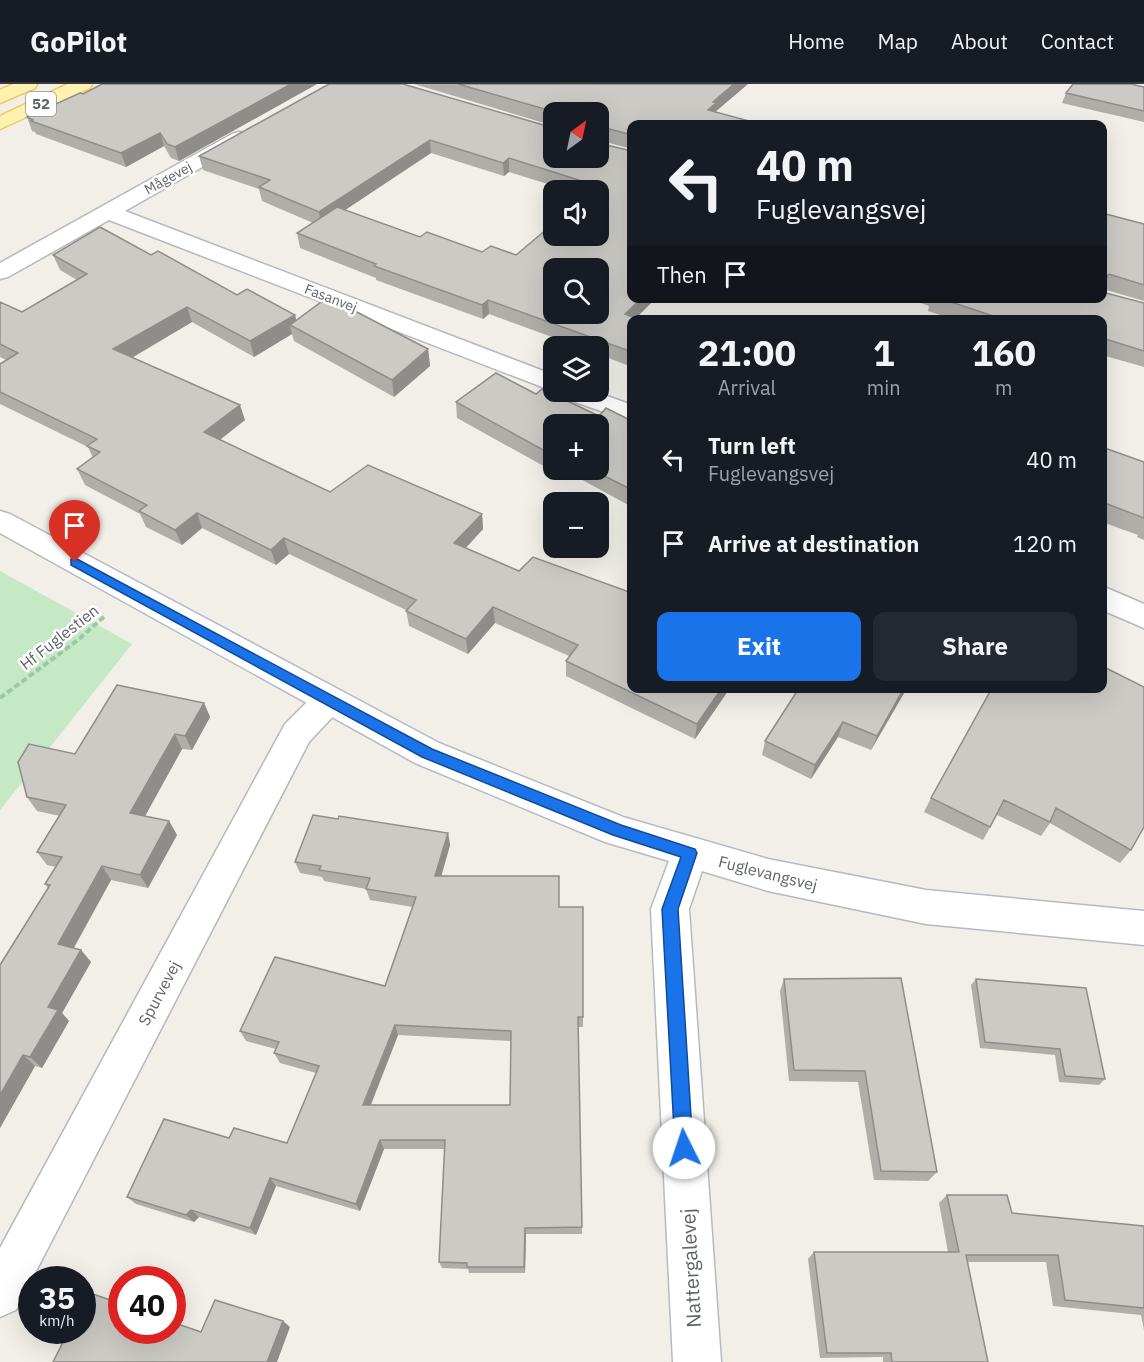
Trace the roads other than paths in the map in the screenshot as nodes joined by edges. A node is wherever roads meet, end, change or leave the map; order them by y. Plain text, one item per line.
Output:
1 (28, 84) edge
2 (83, 84) edge
3 (0, 97) edge
4 (0, 123) edge
5 (253, 130) edge
6 (108, 212) junction
7 (0, 272) edge
8 (543, 380) edge
9 (600, 402) edge
10 (627, 412) edge
11 (0, 521) edge
12 (1107, 599) edge
13 (1144, 617) edge
14 (329, 700) junction
15 (690, 853) junction
16 (1144, 928) edge
17 (0, 1294) edge
18 (697, 1362) edge

1 - 3 main road, 52
2 - 4 main road, 52
5 - 6 street, Mågevej
6 - 7 street, Mågevej
6 - 8 street, Fasanvej
9 - 10 street
11 - 14 street, Fuglevangsvej
12 - 13 street
14 - 15 street, Fuglevangsvej
14 - 17 street, Spurvevej
15 - 16 street, Fuglevangsvej
15 - 18 street, Nattergalevej

